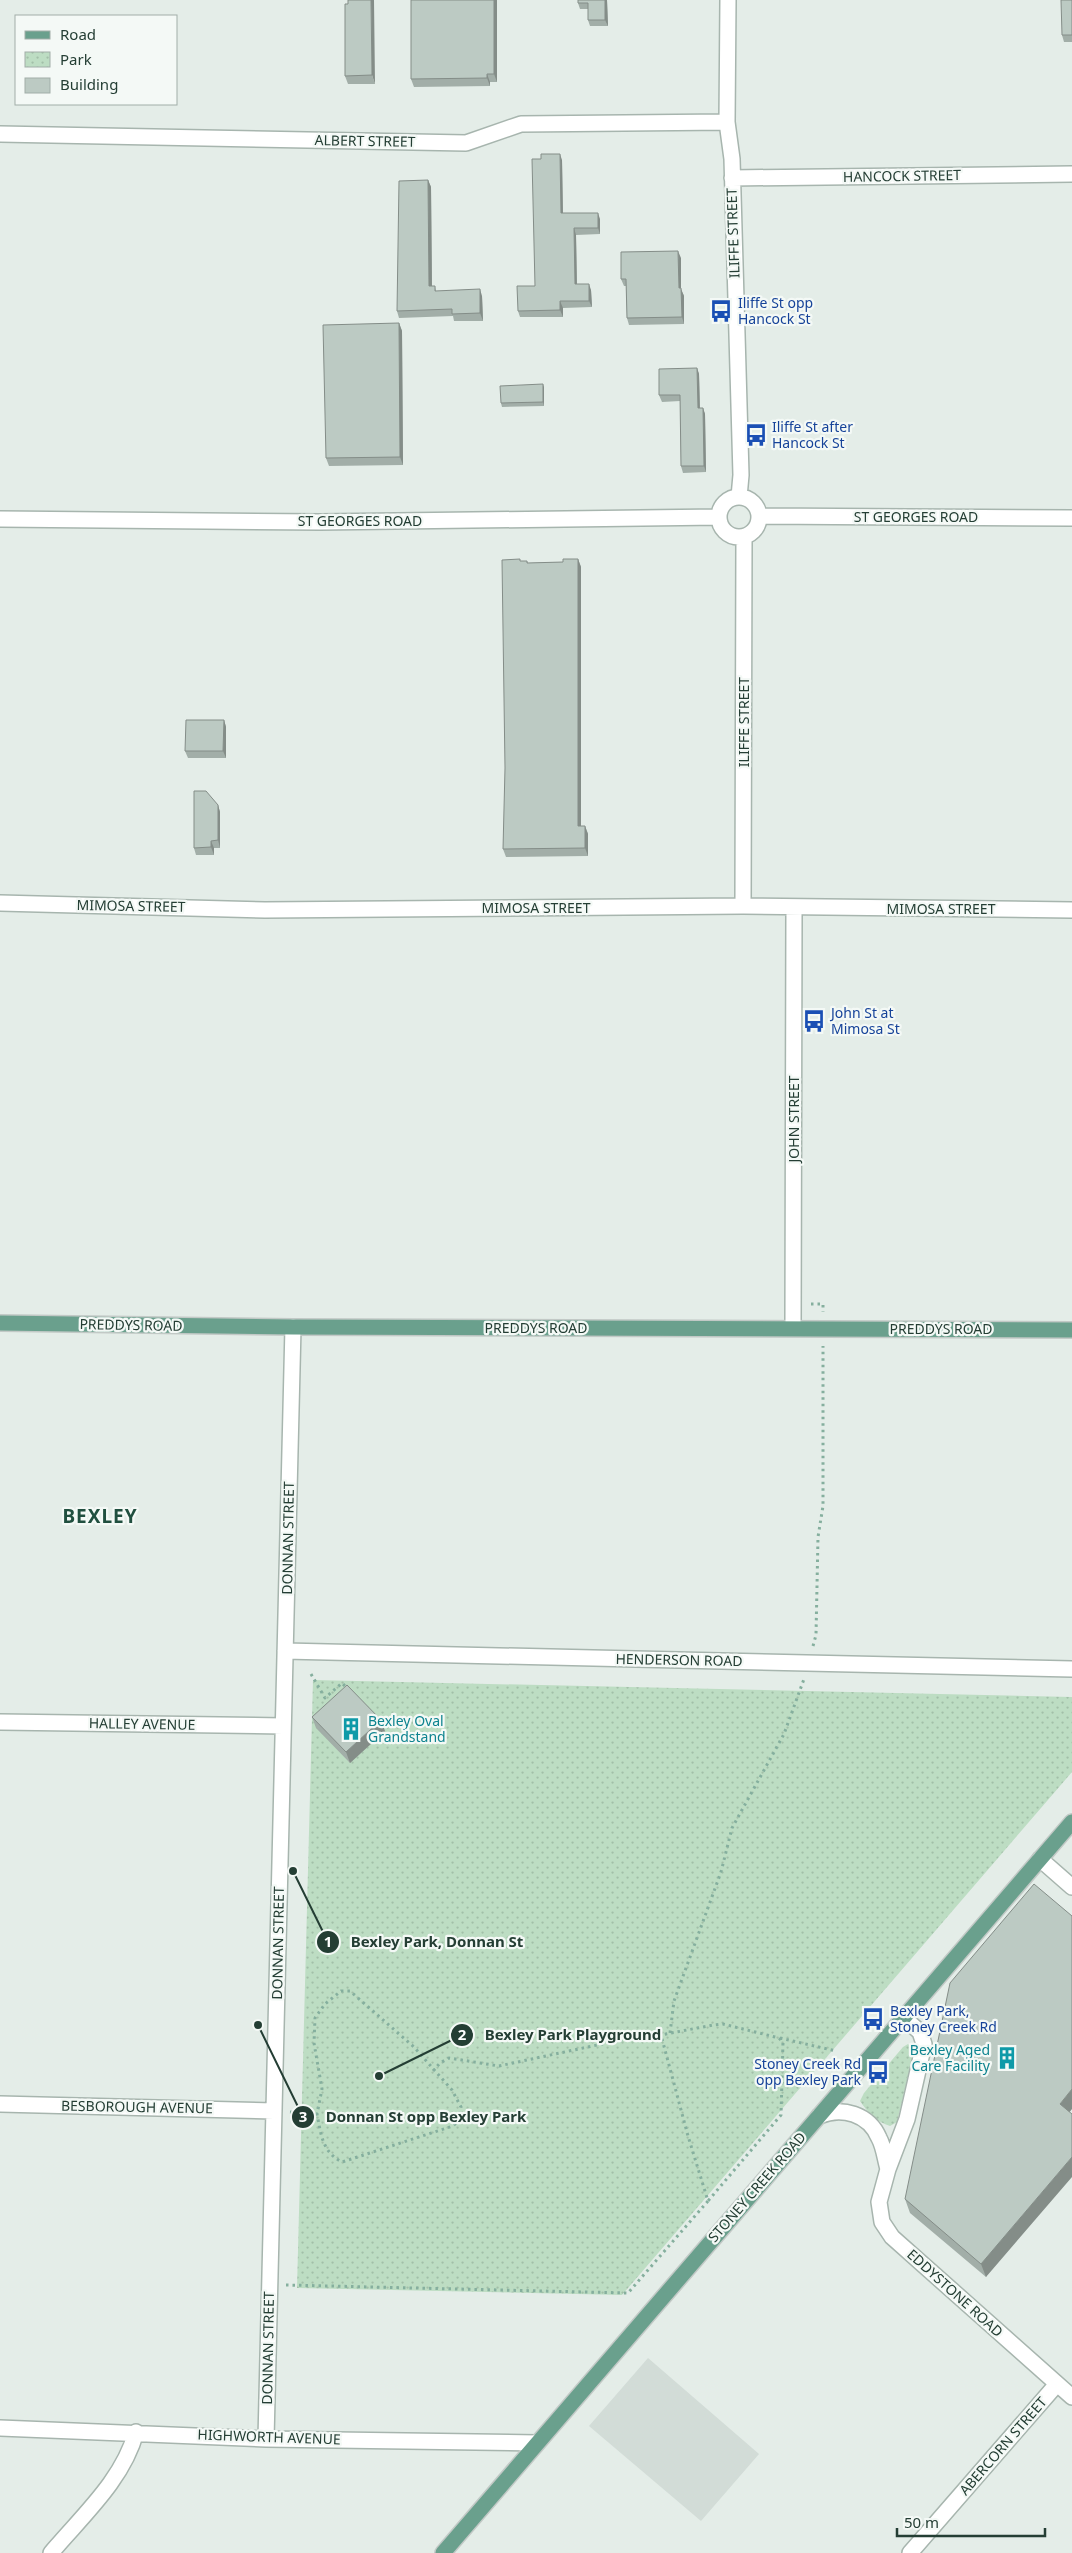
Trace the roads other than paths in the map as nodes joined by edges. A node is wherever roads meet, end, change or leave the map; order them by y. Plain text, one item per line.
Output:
1 (728, 0) edge
2 (727, 122) junction
3 (0, 134) edge
4 (1072, 174) edge
5 (732, 178) junction
6 (739, 497) junction
7 (760, 516) junction
8 (719, 517) junction
9 (1072, 518) edge
10 (0, 520) edge
11 (744, 537) junction
12 (0, 903) edge
13 (742, 906) junction
14 (794, 909) junction
15 (1072, 910) edge
16 (0, 1323) edge
17 (293, 1327) junction
18 (794, 1328) junction
19 (1072, 1330) edge
20 (285, 1651) junction
21 (1072, 1669) edge
22 (0, 1722) edge
23 (283, 1726) junction
24 (1072, 1822) edge
25 (1040, 1859) junction
26 (1072, 1887) edge
27 (904, 2017) junction
28 (0, 2104) edge
29 (274, 2111) junction
30 (819, 2116) junction
31 (888, 2169) junction
32 (1057, 2384) junction
33 (1072, 2397) edge
34 (0, 2428) edge
35 (136, 2432) junction
36 (266, 2439) junction
37 (537, 2443) junction
38 (51, 2553) edge
39 (442, 2553) edge
40 (910, 2553) edge

1 - 2 street, ILIFFE STREET
2 - 3 street, ALBERT STREET
2 - 5 street, ILIFFE STREET
4 - 5 street, HANCOCK STREET
5 - 6 street, ILIFFE STREET
6 - 7 street
6 - 8 street
7 - 9 street, ST GEORGES ROAD
7 - 11 street
8 - 10 street, ST GEORGES ROAD
8 - 11 street
11 - 13 street, ILIFFE STREET
12 - 13 street, MIMOSA STREET
13 - 14 street, MIMOSA STREET
14 - 15 street, MIMOSA STREET
14 - 18 street, JOHN STREET
16 - 17 main road, PREDDYS ROAD
17 - 18 main road, PREDDYS ROAD
17 - 20 street, DONNAN STREET
18 - 19 main road, PREDDYS ROAD
20 - 21 street, HENDERSON ROAD
20 - 23 street, DONNAN STREET
22 - 23 street, HALLEY AVENUE
23 - 29 street, DONNAN STREET
24 - 25 main road, STONEY CREEK ROAD
25 - 26 street
25 - 27 main road, STONEY CREEK ROAD
27 - 30 main road, STONEY CREEK ROAD
27 - 31 street, EDDYSTONE ROAD
28 - 29 street, BESBOROUGH AVENUE
29 - 36 street, DONNAN STREET
30 - 31 street, EDDYSTONE ROAD
30 - 37 main road, STONEY CREEK ROAD
31 - 32 street, EDDYSTONE ROAD
32 - 33 street, EDDYSTONE ROAD
32 - 40 street, ABERCORN STREET
34 - 35 street, HIGHWORTH AVENUE
35 - 36 street, HIGHWORTH AVENUE
35 - 38 street
36 - 37 street, HIGHWORTH AVENUE
37 - 39 main road, STONEY CREEK ROAD

